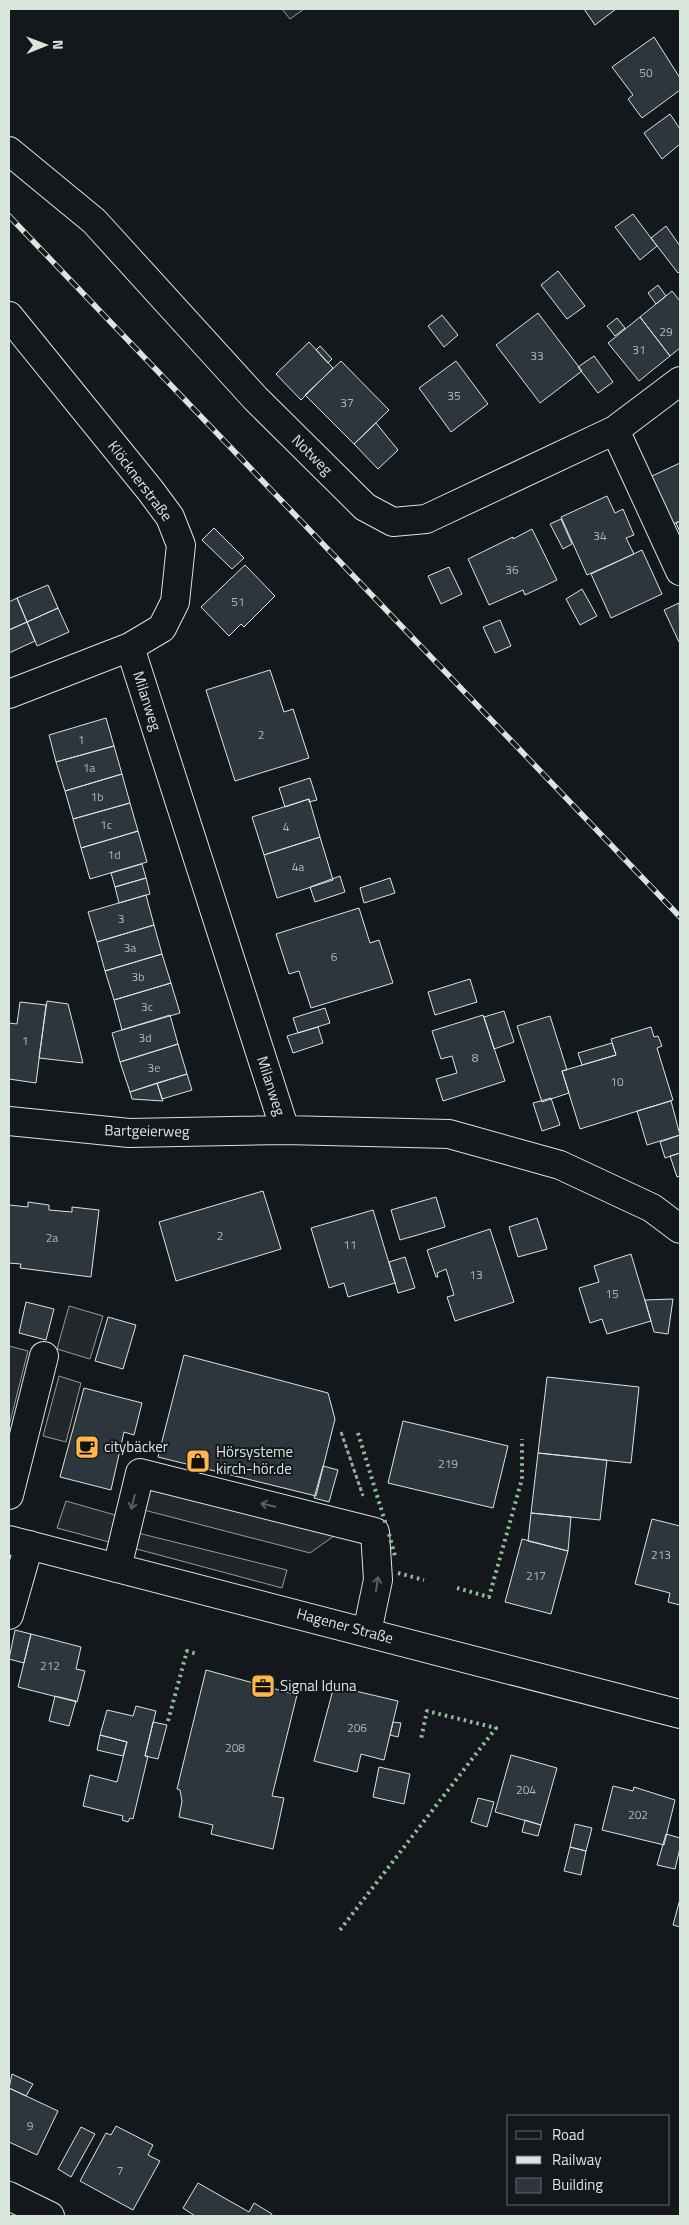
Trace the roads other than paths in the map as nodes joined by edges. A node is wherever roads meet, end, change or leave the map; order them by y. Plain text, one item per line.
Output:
1 (9, 151) edge
2 (9, 316) edge
3 (680, 380) edge
4 (615, 430) junction
5 (680, 571) edge
6 (130, 647) junction
7 (9, 694) edge
8 (9, 1121) edge
9 (285, 1130) junction
10 (680, 1230) edge
11 (44, 1356) dead end
12 (9, 1495) edge
13 (19, 1542) edge
14 (117, 1568) junction
15 (9, 1615) edge
16 (367, 1632) junction
17 (680, 1714) edge
18 (9, 2196) edge
19 (50, 2216) edge

1 - 4 street, Notweg
2 - 6 street, Klöcknerstraße
3 - 4 street, Notweg
4 - 5 street
6 - 7 street, Klöcknerstraße
6 - 9 street, Milanweg
8 - 9 street, Bartgeierweg
9 - 10 street, Milanweg
11 - 12 street
13 - 14 street, Hagener Straße
13 - 15 street
14 - 16 street, Hagener Straße
16 -> 14 street
16 - 17 street, Hagener Straße
18 - 19 street

